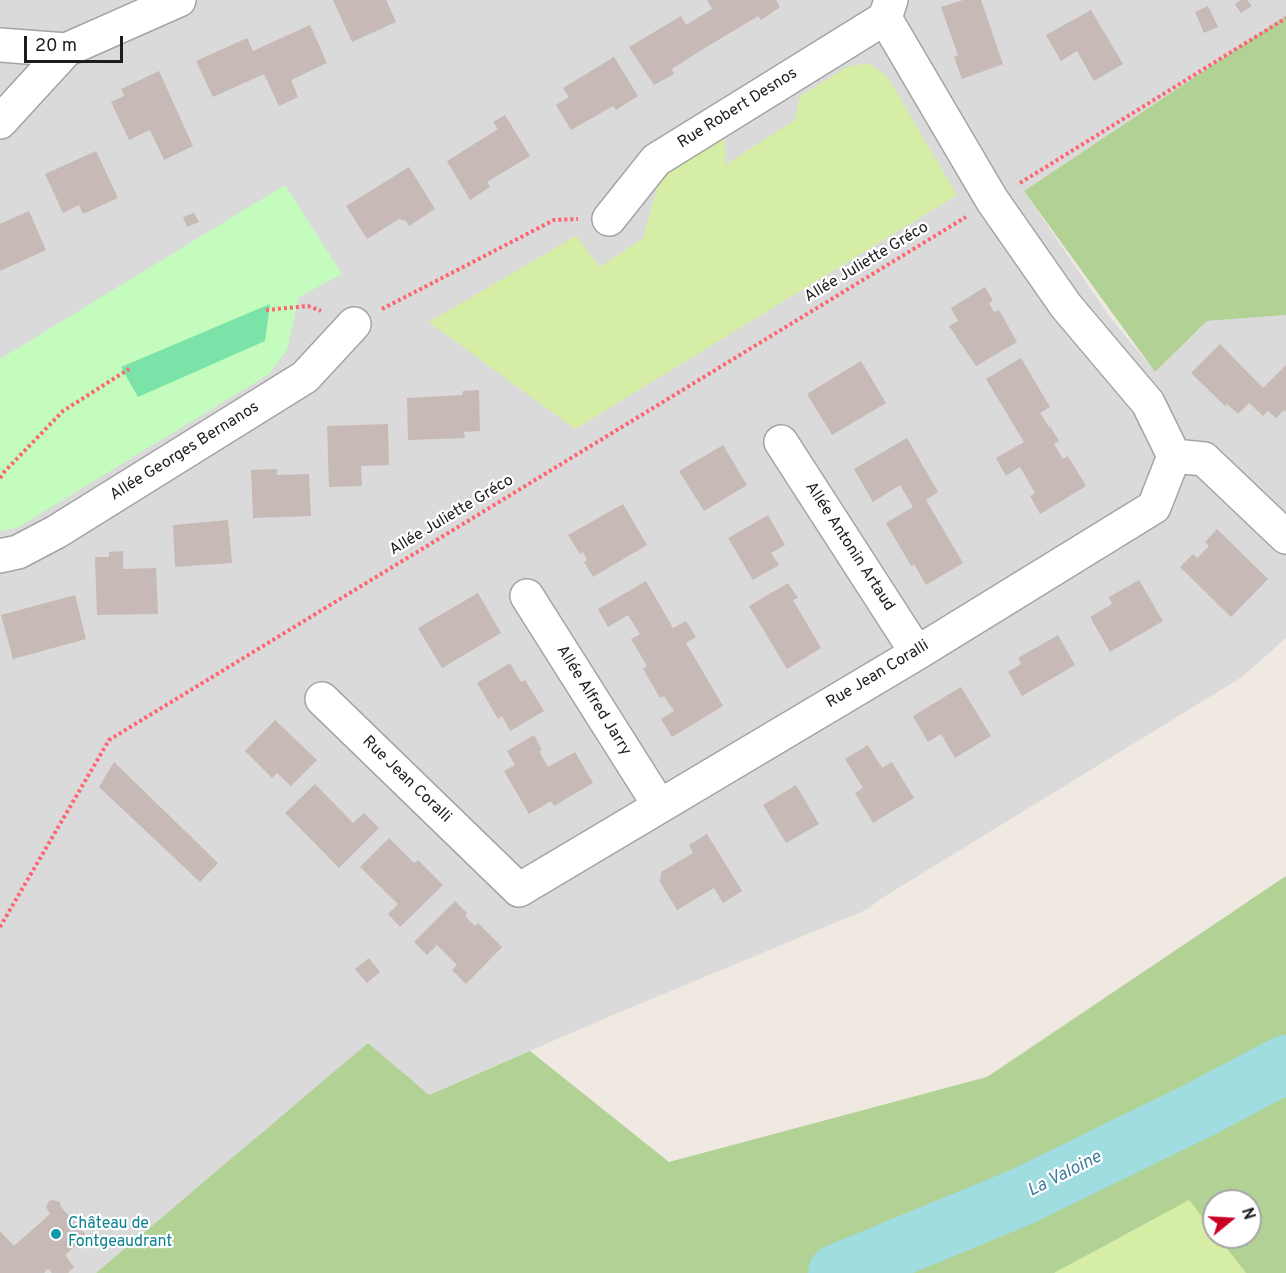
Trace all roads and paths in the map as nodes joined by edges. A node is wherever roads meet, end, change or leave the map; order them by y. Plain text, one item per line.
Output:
1 (179, 0) edge
2 (888, 9) edge
3 (1286, 18) edge
4 (0, 45) edge
5 (66, 50) junction
6 (0, 122) edge
7 (992, 201) junction
8 (609, 219) joint
9 (266, 310) dead end
10 (354, 324) junction
11 (129, 369) dead end
12 (781, 442) dead end
13 (1174, 456) junction
14 (2, 470) edge
15 (0, 478) edge
16 (1286, 537) edge
17 (0, 556) edge
18 (527, 596) dead end
19 (917, 653) junction
20 (322, 699) dead end
21 (659, 805) junction
22 (0, 927) edge

1 - 5 street
2 - 7 street, Rue Robert Desnos
2 - 8 street, Rue Robert Desnos
3 - 7 path, Allée Juliette Gréco
4 - 5 street
5 - 6 street
7 - 13 street
7 - 22 path, Allée Juliette Gréco
8 - 10 path
9 - 10 path
10 - 17 street, Allée Georges Bernanos
11 - 14 path
12 - 19 street, Allée Antonin Artaud
13 - 16 street
13 - 19 street, Rue Jean Coralli
14 - 15 path
18 - 21 street, Allée Alfred Jarry
19 - 21 street, Rue Jean Coralli
20 - 21 street, Rue Jean Coralli

